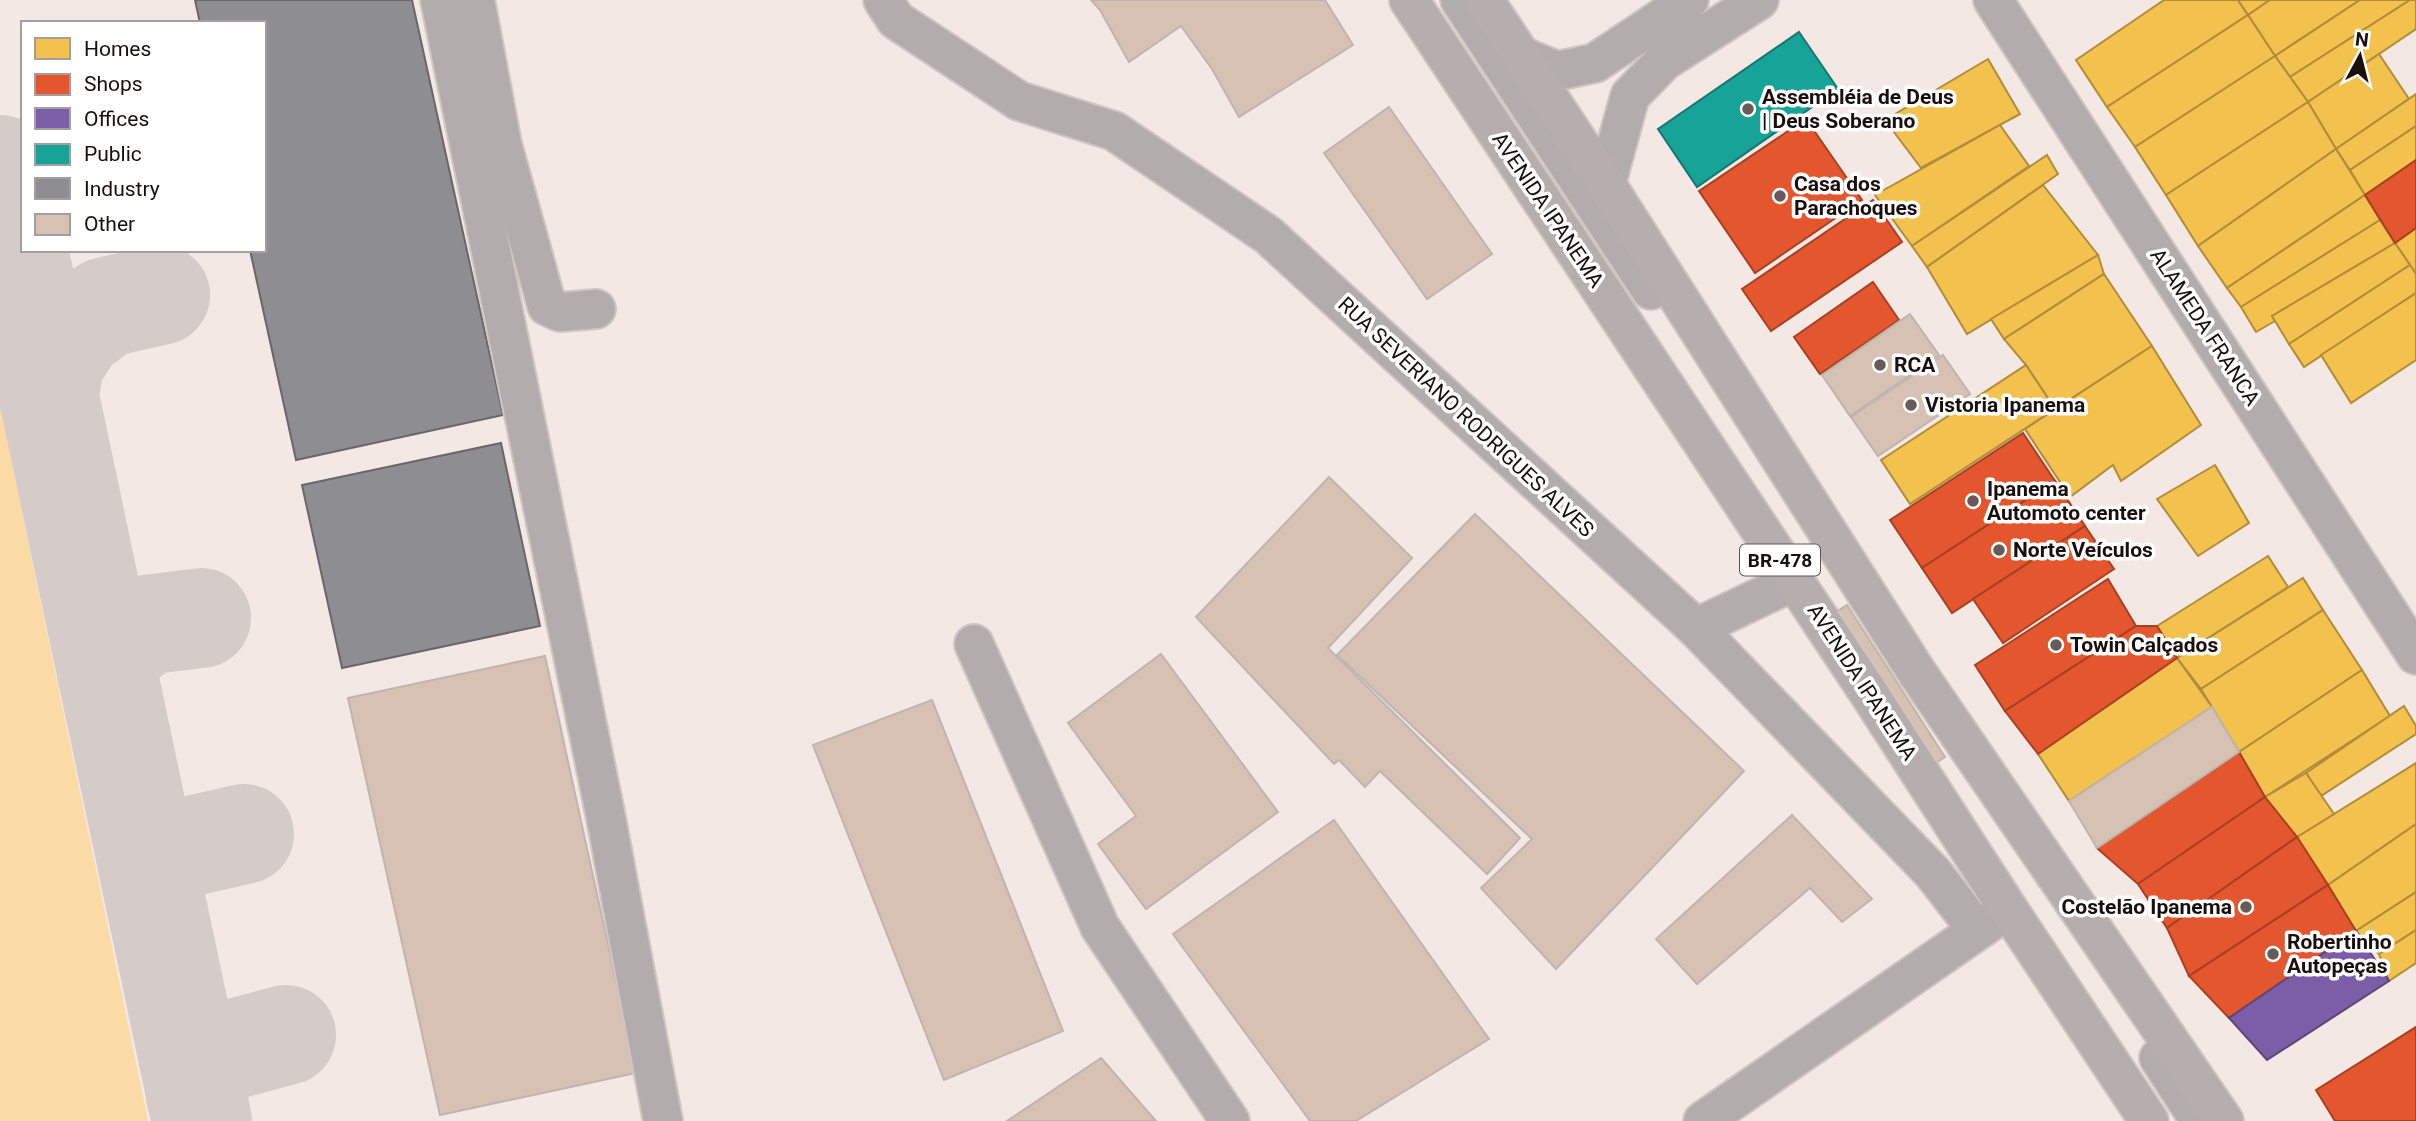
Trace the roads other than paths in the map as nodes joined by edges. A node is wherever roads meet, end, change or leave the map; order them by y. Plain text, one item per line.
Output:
1 (440, 0) edge
2 (475, 0) edge
3 (883, 0) edge
4 (1409, 0) edge
5 (1421, 0) edge
6 (1460, 0) edge
7 (1484, 0) edge
8 (1689, 0) edge
9 (1759, 0) edge
10 (1993, 0) edge
11 (1521, 56) junction
12 (1606, 184) junction
13 (596, 309) dead end
14 (1794, 580) junction
15 (1696, 628) junction
16 (974, 644) dead end
17 (2416, 654) edge
18 (2008, 909) junction
19 (1977, 930) junction
20 (663, 1121) edge
21 (1230, 1121) edge
22 (1703, 1121) edge
23 (2149, 1121) edge
24 (2166, 1121) edge
25 (2200, 1121) edge
26 (2224, 1121) edge

1 - 20 street
2 - 13 street
3 - 15 street, RUA SEVERIANO RODRIGUES ALVES
4 - 14 main road, AVENIDA IPANEMA / BR-478
5 - 24 street
6 - 25 street
7 - 11 main road, BR-478
8 - 11 street
9 - 12 street
10 - 17 street, ALAMEDA FRANCA
11 - 12 main road, BR-478
12 - 26 main road, BR-478
14 - 15 street
14 - 18 main road, AVENIDA IPANEMA / BR-478
15 - 19 street, RUA SEVERIANO RODRIGUES ALVES
16 - 21 street
18 - 19 street
18 - 23 main road, AVENIDA IPANEMA / BR-478
19 - 22 street

